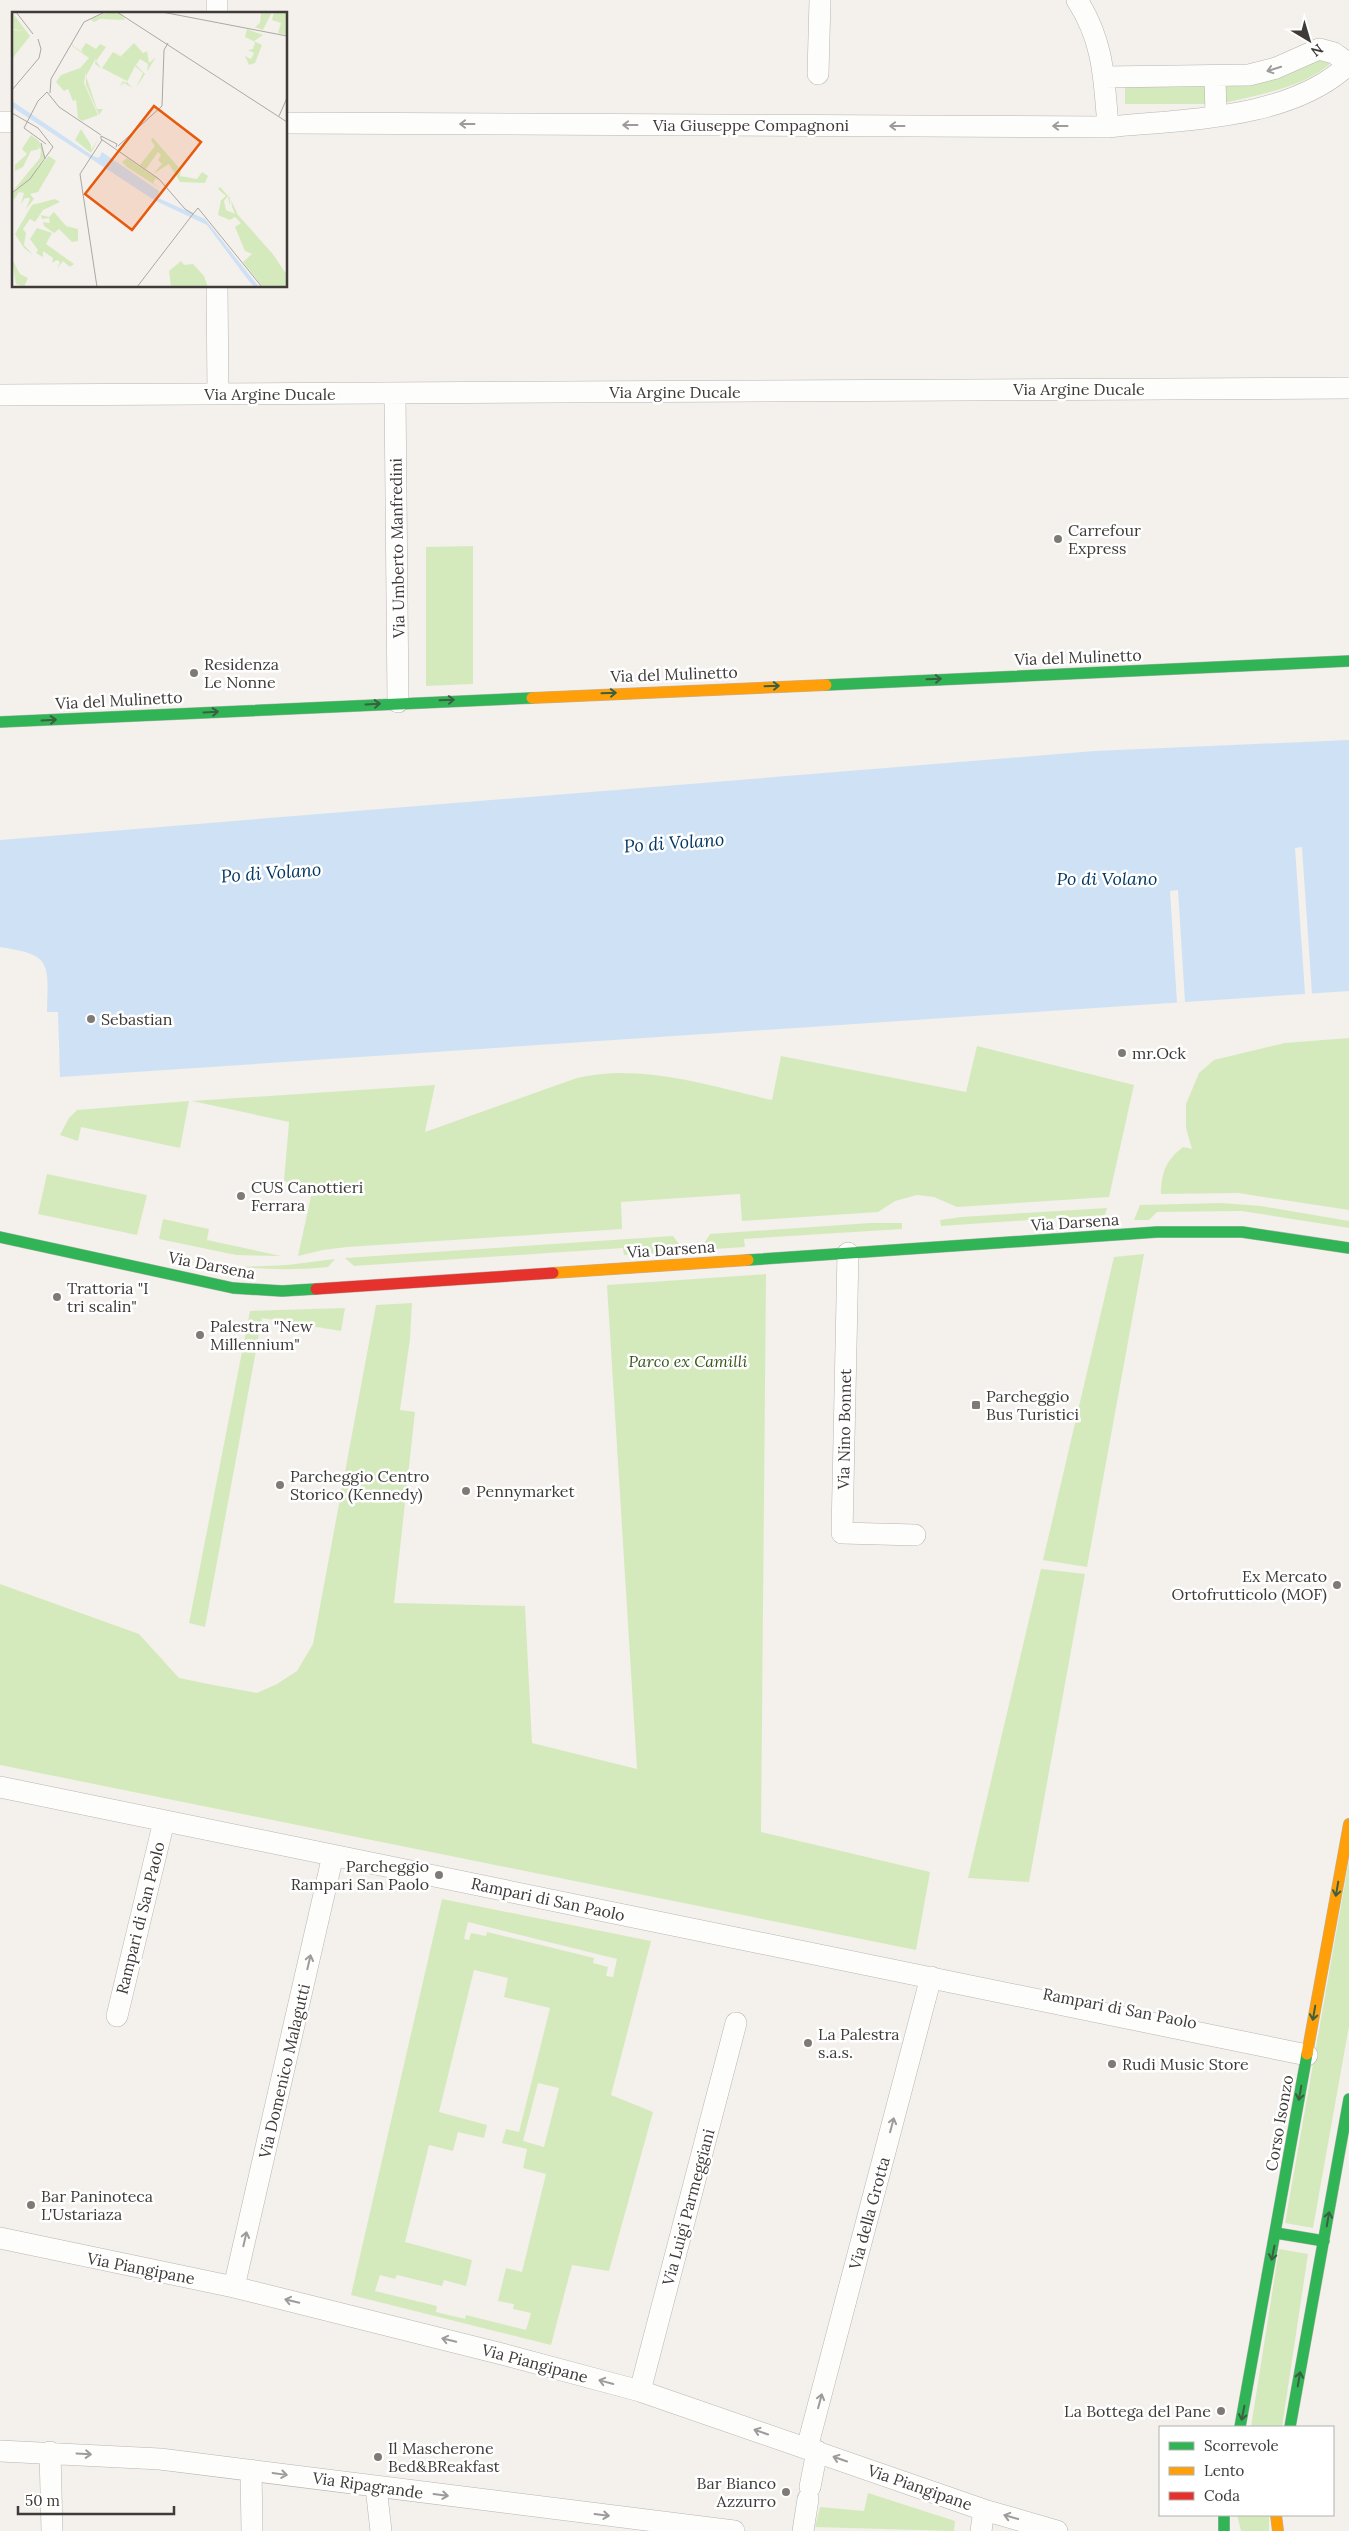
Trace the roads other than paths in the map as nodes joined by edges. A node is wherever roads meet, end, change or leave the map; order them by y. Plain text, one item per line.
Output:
1 (820, 0) edge
2 (1077, 0) edge
3 (1349, 64) edge
4 (818, 74) dead end
5 (1215, 76) junction
6 (1104, 77) junction
7 (1216, 116) junction
8 (288, 123) edge
9 (1108, 127) junction
10 (218, 288) edge
11 (1349, 388) edge
12 (218, 394) junction
13 (395, 394) junction
14 (0, 395) edge
15 (1349, 661) edge
16 (398, 702) junction
17 (0, 722) edge
18 (0, 1237) edge
19 (1349, 1248) edge
20 (848, 1253) junction
21 (914, 1535) dead end
22 (0, 1787) edge
23 (164, 1820) junction
24 (1349, 1824) edge
25 (333, 1855) junction
26 (931, 1977) junction
27 (116, 2016) dead end
28 (736, 2023) dead end
29 (1307, 2050) junction
30 (1349, 2098) edge
31 (1276, 2233) junction
32 (0, 2238) edge
33 (1324, 2241) junction
34 (234, 2287) junction
35 (640, 2391) junction
36 (1240, 2426) edge
37 (1290, 2426) edge
38 (0, 2450) edge
39 (812, 2450) junction
40 (50, 2452) junction
41 (251, 2470) junction
42 (376, 2487) junction
43 (984, 2510) junction
44 (1224, 2516) edge
45 (1276, 2516) edge
46 (654, 2526) edge
47 (683, 2528) edge
48 (52, 2531) edge
49 (252, 2531) edge
50 (381, 2531) edge
51 (734, 2531) edge
52 (803, 2531) edge
53 (980, 2531) edge
54 (1057, 2531) edge
55 (1224, 2531) edge
56 (1278, 2531) edge

1 - 4 street
2 - 6 street
3 -> 5 street, Via Giuseppe Compagnoni
3 - 7 street, Via Giuseppe Compagnoni
5 - 6 street, Via Giuseppe Compagnoni
5 - 7 street
6 - 9 street
7 - 9 street, Via Giuseppe Compagnoni
9 -> 8 street, Via Giuseppe Compagnoni
10 - 12 street
11 - 13 street, Via Argine Ducale
12 - 13 street, Via Argine Ducale
12 - 14 street, Via Argine Ducale
13 - 16 street, Via Umberto Manfredini
16 -> 15 street, Via del Mulinetto
17 -> 16 street, Via del Mulinetto
18 - 20 street, Via Darsena
19 - 20 street, Via Darsena
20 - 21 street, Via Nino Bonnet
22 - 23 street, Rampari di San Paolo
23 - 25 street, Rampari di San Paolo
23 - 27 street, Rampari di San Paolo
24 -> 29 street, Corso Isonzo
25 - 26 street, Rampari di San Paolo
34 -> 25 street, Via Domenico Malagutti
26 - 29 street, Rampari di San Paolo
39 -> 26 street, Via della Grotta
28 - 35 street, Via Luigi Parmeggiani
29 -> 31 street, Corso Isonzo
33 -> 30 street
31 - 33 street
31 -> 36 street, Corso Isonzo
32 - 34 street, Via Piangipane
37 -> 33 street
35 -> 34 street, Via Piangipane
39 -> 35 street, Via Piangipane
38 - 40 street, Via Ripagrande
43 -> 39 street, Via Piangipane
39 - 52 street, Via della Grotta
40 -> 41 street, Via Ripagrande
40 - 48 street
41 -> 42 street, Via Ripagrande
41 - 49 street
42 -> 46 street, Via Ripagrande
42 - 50 street
43 - 53 street
54 -> 43 street, Via Piangipane
44 - 55 street
45 - 56 street
46 - 47 street, Via Ripagrande
47 - 51 street, Via Ripagrande

